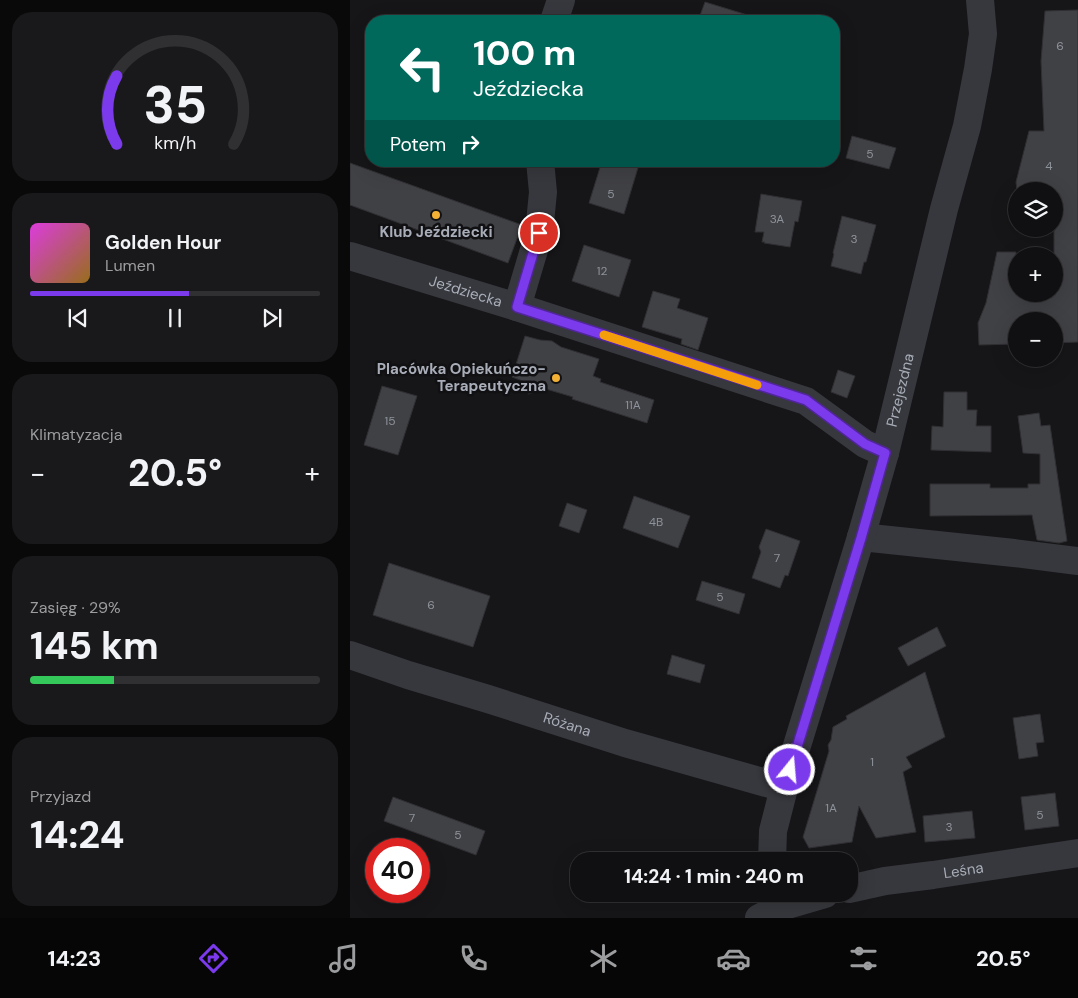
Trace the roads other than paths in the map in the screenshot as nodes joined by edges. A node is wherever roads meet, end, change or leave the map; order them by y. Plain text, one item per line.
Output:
1 (561, 0) edge
2 (980, 0) edge
3 (556, 15) edge
4 (540, 167) edge
5 (350, 256) edge
6 (517, 307) junction
7 (885, 453) junction
8 (861, 538) junction
9 (1078, 561) edge
10 (350, 656) edge
11 (784, 788) junction
12 (772, 852) edge
13 (1078, 853) edge
14 (858, 887) edge
15 (779, 902) edge
16 (759, 918) edge

1 - 3 street
2 - 7 street, Przejezdna
4 - 6 street
5 - 6 street, Jeździecka
6 - 7 street, Jeździecka
7 - 8 street, Przejezdna
8 - 9 street
8 - 11 street, Przejezdna
10 - 11 street, Różana
11 - 12 street, Przejezdna
13 - 14 street, Leśna
15 - 16 street

